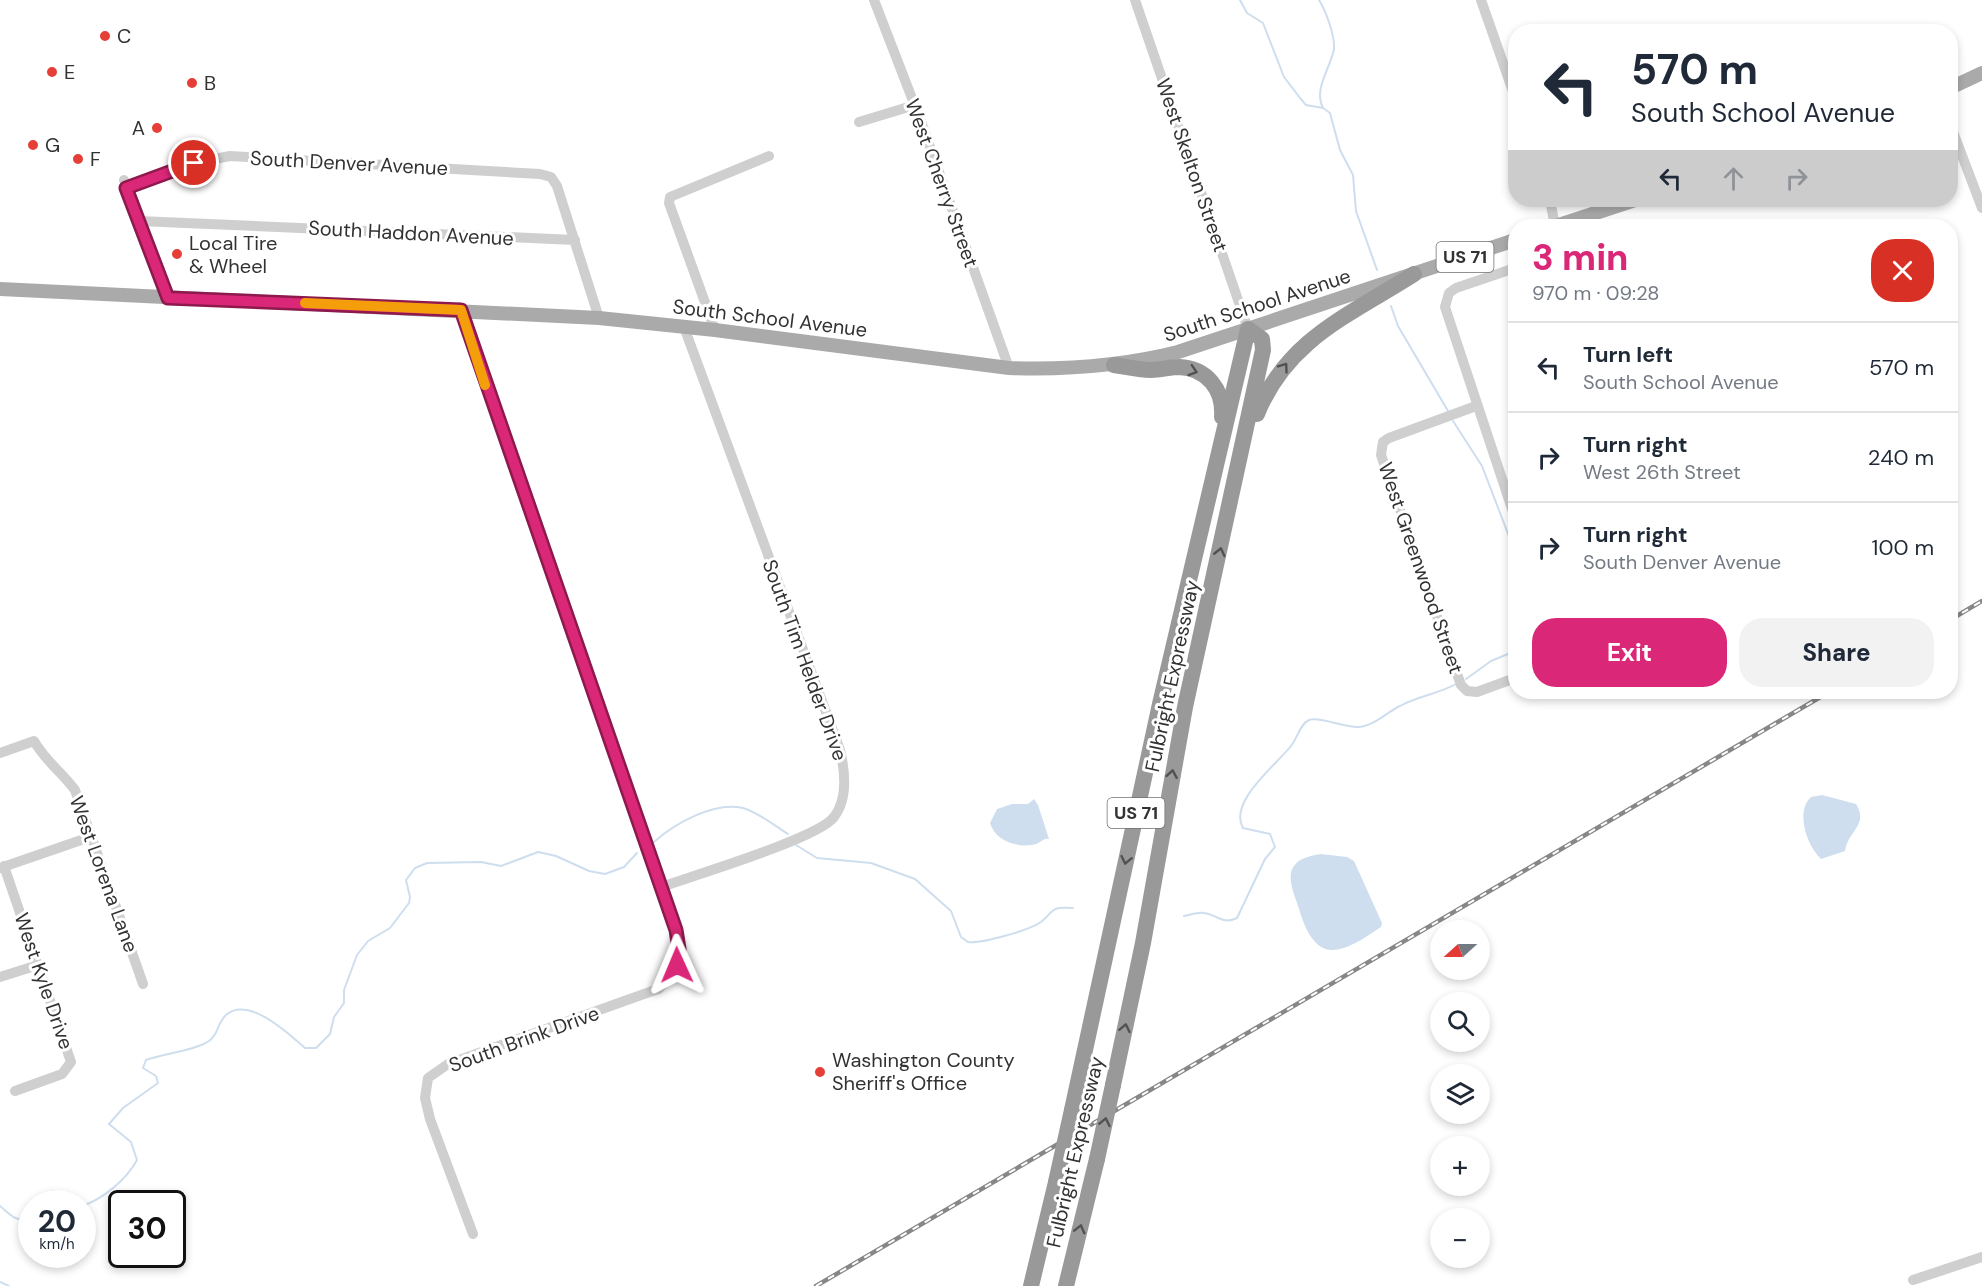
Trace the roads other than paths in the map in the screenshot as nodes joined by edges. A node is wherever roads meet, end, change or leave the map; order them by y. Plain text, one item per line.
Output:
1 (874, 0) edge
2 (1135, 0) edge
3 (1481, 0) edge
4 (1982, 73) edge
5 (1508, 78) edge
6 (1958, 84) edge
7 (915, 105) junction
8 (859, 122) dead end
9 (1958, 145) edge
10 (769, 156) dead end
11 (1614, 207) edge
12 (1982, 208) edge
13 (1577, 219) edge
14 (139, 221) junction
15 (575, 240) junction
16 (1508, 242) edge
17 (1508, 270) edge
18 (1414, 274) junction
19 (0, 289) edge
20 (168, 298) junction
21 (461, 310) junction
22 (600, 318) junction
23 (684, 327) junction
24 (1248, 329) junction
25 (715, 330) junction
26 (1114, 365) junction
27 (1009, 368) junction
28 (1476, 406) junction
29 (1242, 458) junction
30 (1508, 498) edge
31 (1203, 516) junction
32 (1508, 681) edge
33 (0, 753) edge
34 (90, 837) junction
35 (2, 867) edge
36 (661, 887) junction
37 (38, 965) junction
38 (0, 977) edge
39 (143, 984) dead end
40 (15, 1091) dead end
41 (473, 1234) dead end
42 (1982, 1257) edge
43 (1913, 1280) dead end
44 (1031, 1286) edge
45 (1066, 1286) edge

1 - 7 street, West Cherry Street
2 - 24 street, West Skelton Street
3 - 5 street
4 - 6 main road
7 - 8 street
7 - 27 street, West Cherry Street
9 - 12 street
10 - 25 street
11 - 13 main road
14 - 15 street, South Haddon Avenue
14 - 15 street, South Denver Avenue
14 - 20 street
15 - 22 street
16 - 18 main road, South School Avenue / US 71
17 - 28 street
18 - 24 main road, South School Avenue / US 71
29 -> 18 highway
19 - 20 main road, South School Avenue
20 - 21 main road, South School Avenue
21 - 22 main road, South School Avenue
21 - 36 street
22 - 23 main road, South School Avenue
23 - 25 main road, South School Avenue
23 - 36 street, South Tim Helder Drive
24 - 26 main road, South School Avenue
24 - 29 highway, Fulbright Expressway
24 - 31 highway, US 71
25 - 27 main road, South School Avenue
26 - 27 main road, South School Avenue
26 -> 31 highway
28 - 30 street
28 - 32 street, West Greenwood Street
45 -> 29 highway, Fulbright Expressway / US 71, bridge
31 -> 44 highway, Fulbright Expressway / US 71, bridge
33 - 34 street, West Lorena Lane
34 - 35 street
34 - 39 street, West Lorena Lane
35 - 37 street, West Kyle Drive
36 - 41 street, South Brink Drive
37 - 38 street
37 - 40 street, West Kyle Drive
42 - 43 street

